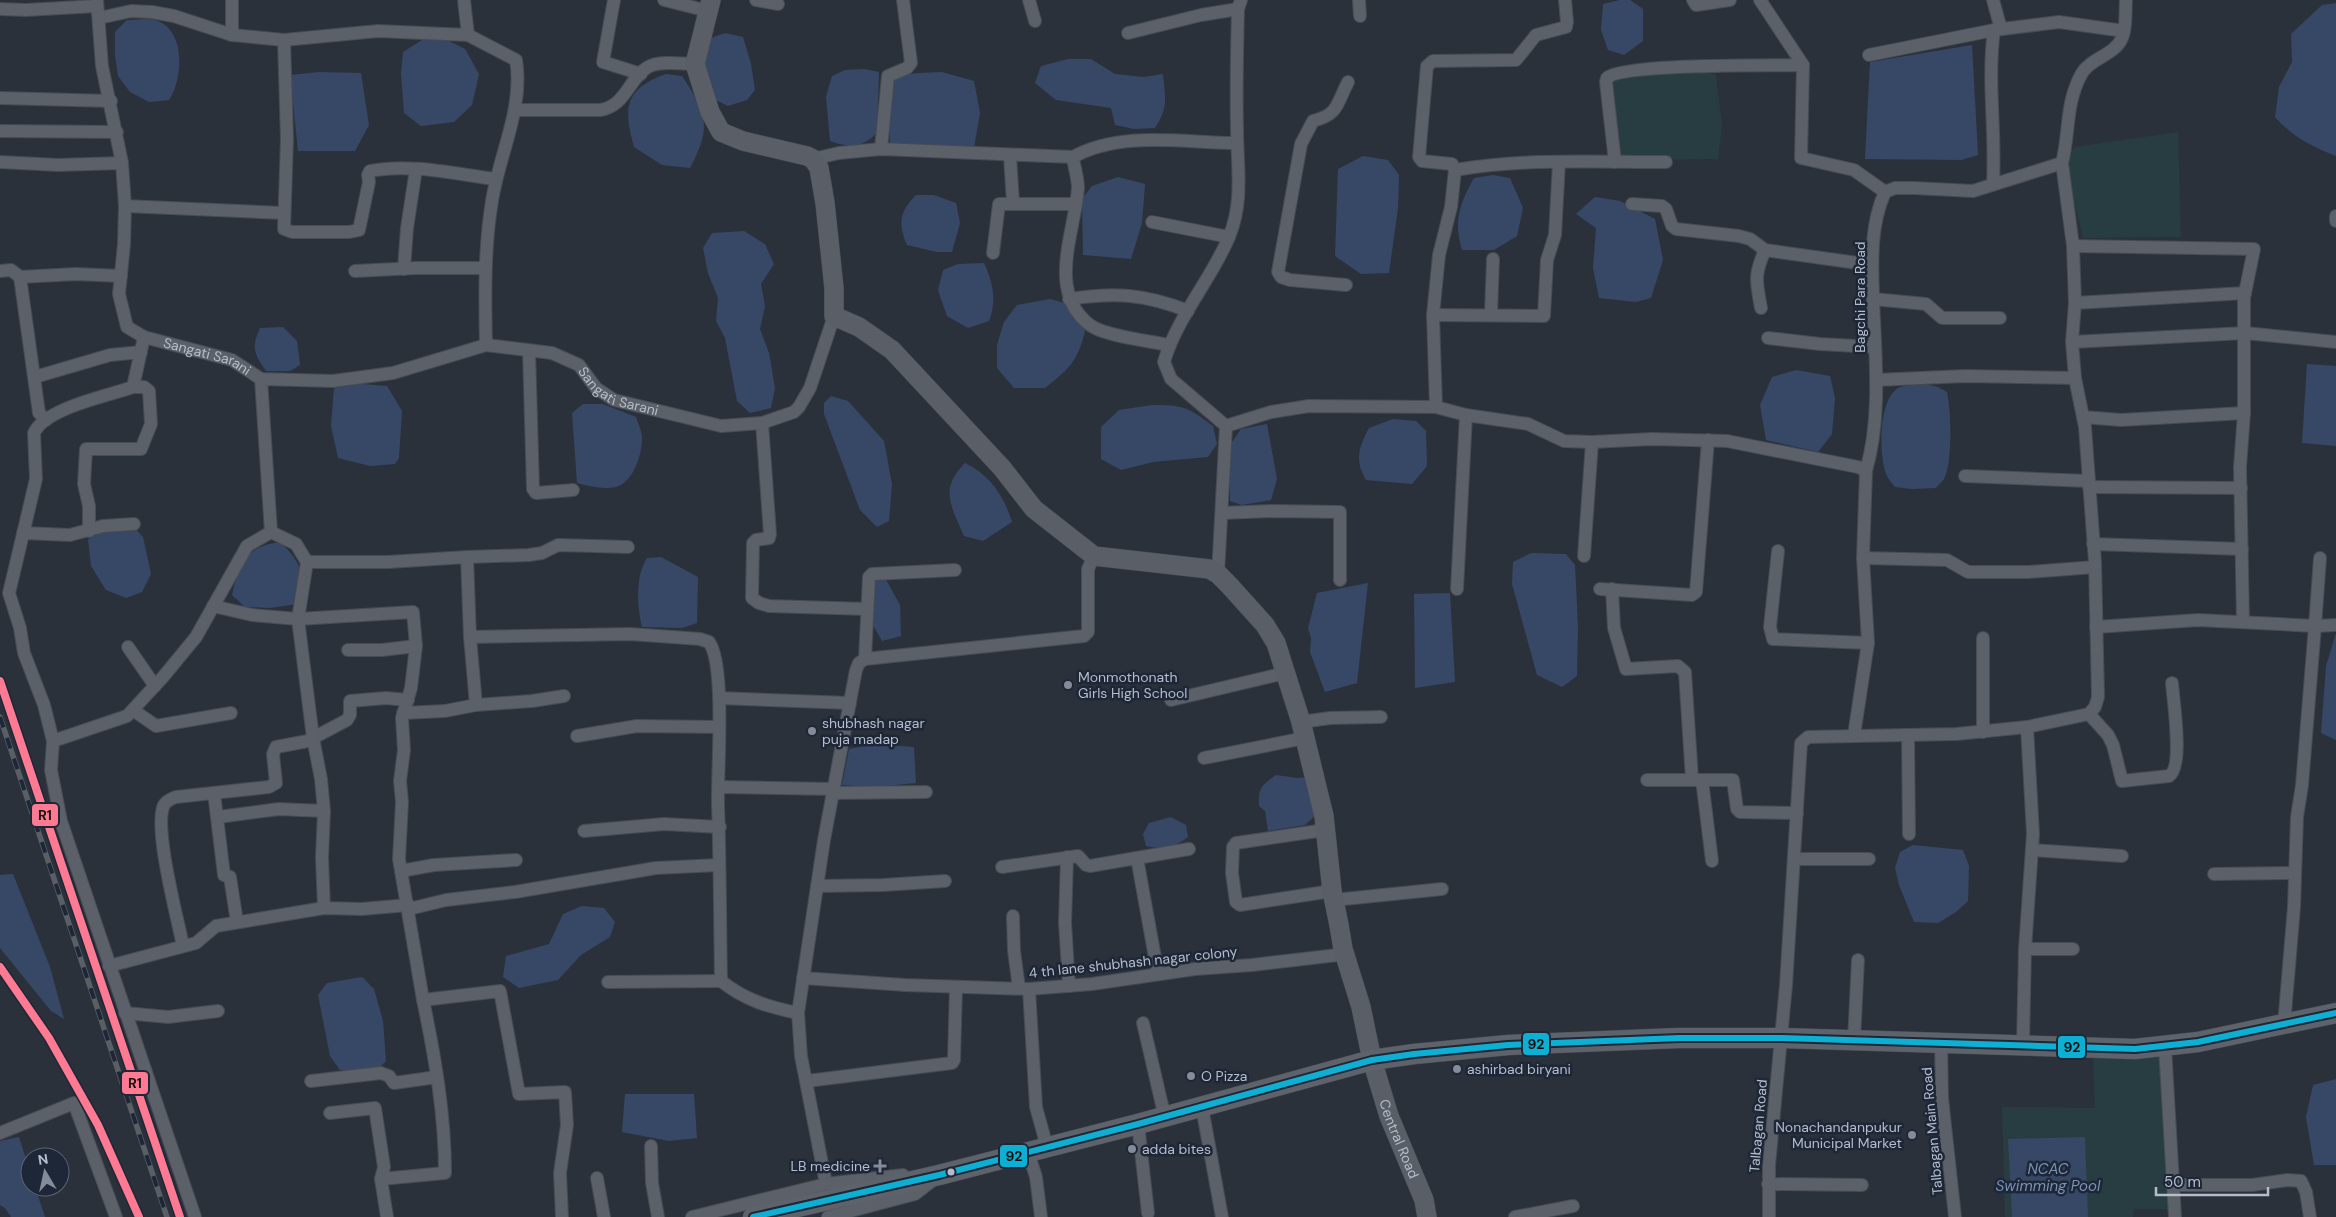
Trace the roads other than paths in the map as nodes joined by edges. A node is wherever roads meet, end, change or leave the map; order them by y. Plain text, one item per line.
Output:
1 (232, 0) edge
2 (464, 0) edge
3 (614, 0) edge
4 (664, 0) edge
5 (756, 0) edge
6 (903, 0) edge
7 (1029, 0) edge
8 (1359, 0) edge
9 (1565, 0) edge
10 (1693, 0) edge
11 (1730, 0) edge
12 (1760, 0) edge
13 (1993, 0) edge
14 (2126, 0) edge
15 (778, 4) dead end
16 (1240, 5) edge
17 (709, 6) edge
18 (98, 8) edge
19 (0, 9) edge
20 (1360, 16) dead end
21 (1035, 20) dead end
22 (1998, 30) junction
23 (2124, 31) junction
24 (1128, 33) dead end
25 (232, 35) junction
26 (468, 36) junction
27 (284, 40) junction
28 (1869, 55) dead end
29 (695, 64) junction
30 (1803, 66) junction
31 (641, 74) junction
32 (1348, 82) dead end
33 (0, 98) edge
34 (111, 101) junction
35 (516, 110) junction
36 (0, 131) edge
37 (117, 132) junction
38 (1237, 143) junction
39 (881, 149) junction
40 (1010, 156) junction
41 (1073, 157) junction
42 (813, 159) junction
43 (0, 162) edge
44 (1559, 162) junction
45 (1615, 162) junction
46 (1666, 162) dead end
47 (122, 163) junction
48 (2062, 163) junction
49 (416, 169) junction
50 (1455, 170) junction
51 (495, 179) junction
52 (1993, 184) junction
53 (1885, 192) junction
54 (1013, 203) junction
55 (1076, 204) junction
56 (1632, 204) dead end
57 (125, 206) junction
58 (283, 213) junction
59 (2336, 216) edge
60 (2336, 221) edge
61 (1152, 222) dead end
62 (1229, 237) junction
63 (2073, 246) junction
64 (1765, 250) junction
65 (993, 253) dead end
66 (1493, 259) dead end
67 (1872, 265) junction
68 (485, 268) junction
69 (404, 269) junction
70 (0, 271) edge
71 (355, 271) dead end
72 (121, 276) junction
73 (20, 277) junction
74 (1346, 285) dead end
75 (2245, 293) junction
76 (1069, 299) junction
77 (1873, 299) junction
78 (2075, 302) junction
79 (1761, 308) dead end
80 (1188, 312) junction
81 (1491, 314) junction
82 (1433, 315) junction
83 (834, 316) junction
84 (2000, 318) dead end
85 (2245, 333) junction
86 (144, 337) junction
87 (1768, 338) dead end
88 (2072, 342) junction
89 (2336, 342) edge
90 (486, 345) junction
91 (1168, 346) junction
92 (1874, 347) junction
93 (529, 351) junction
94 (141, 352) junction
95 (35, 377) junction
96 (2075, 378) junction
97 (261, 380) junction
98 (1876, 380) junction
99 (133, 387) junction
100 (1436, 407) junction
101 (2244, 413) junction
102 (1466, 415) junction
103 (2083, 417) junction
104 (46, 420) junction
105 (762, 423) junction
106 (1226, 426) junction
107 (1708, 440) junction
108 (1592, 442) junction
109 (1866, 471) junction
110 (1965, 476) dead end
111 (2088, 484) junction
112 (2241, 488) junction
113 (573, 490) dead end
114 (1222, 513) junction
115 (134, 524) dead end
116 (89, 531) junction
117 (272, 532) junction
118 (22, 534) junction
119 (2093, 544) junction
120 (628, 547) dead end
121 (2242, 549) junction
122 (1778, 551) dead end
123 (467, 556) junction
124 (1094, 556) junction
125 (1584, 556) dead end
126 (1863, 558) junction
127 (2320, 558) dead end
128 (307, 562) junction
129 (2095, 567) junction
130 (955, 570) dead end
131 (1218, 574) junction
132 (1340, 580) dead end
133 (1456, 589) dead end
134 (214, 606) junction
135 (867, 609) junction
136 (298, 619) junction
137 (2243, 622) junction
138 (2336, 625) edge
139 (2315, 626) junction
140 (2096, 627) junction
141 (470, 637) junction
142 (1983, 638) dead end
143 (1868, 643) junction
144 (416, 646) junction
145 (128, 647) dead end
146 (348, 650) dead end
147 (865, 659) junction
148 (1285, 673) junction
149 (2172, 683) dead end
150 (155, 686) junction
151 (564, 696) dead end
152 (719, 698) junction
153 (408, 700) junction
154 (1171, 700) dead end
155 (850, 703) junction
156 (476, 705) junction
157 (133, 710) junction
158 (232, 713) dead end
159 (403, 713) junction
160 (2089, 714) junction
161 (1381, 717) dead end
162 (719, 727) junction
163 (2027, 727) junction
164 (1303, 730) junction
165 (1983, 732) junction
166 (1854, 735) junction
167 (577, 736) dead end
168 (1908, 736) junction
169 (313, 738) junction
170 (53, 740) junction
171 (1204, 758) dead end
172 (1648, 780) dead end
173 (1697, 780) junction
174 (720, 788) junction
175 (833, 791) junction
176 (926, 792) dead end
177 (214, 793) junction
178 (324, 811) junction
179 (1797, 813) junction
180 (218, 816) junction
181 (720, 827) junction
182 (1325, 830) junction
183 (584, 831) dead end
184 (1909, 834) dead end
185 (1189, 849) dead end
186 (2032, 850) junction
187 (2122, 856) dead end
188 (1067, 858) junction
189 (1137, 858) junction
190 (1869, 859) dead end
191 (516, 860) dead end
192 (1794, 860) junction
193 (1712, 861) dead end
194 (719, 865) junction
195 (1002, 867) dead end
196 (401, 871) junction
197 (2295, 872) junction
198 (2214, 874) dead end
199 (945, 881) dead end
200 (817, 886) junction
201 (1442, 889) dead end
202 (1333, 896) junction
203 (408, 905) junction
204 (324, 908) junction
205 (1013, 916) dead end
206 (237, 922) junction
207 (183, 946) junction
208 (2073, 948) dead end
209 (2025, 949) junction
210 (1346, 954) junction
211 (1858, 960) dead end
212 (109, 966) junction
213 (1158, 974) junction
214 (803, 978) junction
215 (721, 980) junction
216 (608, 982) dead end
217 (1069, 986) junction
218 (956, 987) junction
219 (1024, 989) junction
220 (423, 1000) junction
221 (218, 1011) dead end
222 (125, 1013) junction
223 (798, 1013) junction
224 (2336, 1014) edge
225 (1143, 1023) dead end
226 (2284, 1025) junction
227 (1782, 1038) junction
228 (1854, 1040) junction
229 (1941, 1042) junction
230 (2023, 1045) junction
231 (2165, 1047) junction
232 (1372, 1060) junction
233 (436, 1077) junction
234 (311, 1081) dead end
235 (808, 1081) junction
236 (1202, 1106) junction
237 (330, 1113) dead end
238 (1165, 1118) junction
239 (1138, 1124) junction
240 (0, 1133) edge
241 (651, 1146) dead end
242 (1038, 1150) junction
243 (938, 1175) junction
244 (597, 1178) dead end
245 (381, 1179) junction
246 (826, 1184) junction
247 (1768, 1184) junction
248 (1862, 1185) dead end
249 (2173, 1185) junction
250 (1573, 1206) dead end
251 (1148, 1213) dead end
252 (1422, 1216) edge
253 (116, 1217) edge
254 (195, 1217) edge
255 (387, 1217) edge
256 (562, 1217) edge
257 (604, 1217) edge
258 (658, 1217) edge
259 (692, 1217) edge
260 (754, 1217) edge
261 (828, 1217) edge
262 (1041, 1217) edge
263 (1222, 1217) edge
264 (1515, 1217) edge
265 (1769, 1217) edge
266 (1955, 1217) edge
267 (2175, 1217) edge
268 (2310, 1217) edge

1 - 25 street
2 - 26 street
3 - 31 street
4 - 17 street
5 - 15 street
6 - 39 street
7 - 21 street
8 - 20 street
9 - 50 street
10 - 11 street
12 - 30 street
13 - 22 street
14 - 23 street
16 - 24 street
16 - 38 street
17 - 29 street
18 - 19 street
18 - 25 street
18 - 34 street
22 - 23 street
22 - 28 street
22 - 52 street
23 - 48 street
25 - 27 street
26 - 27 street
26 - 35 street
27 - 58 street
29 - 31 street
29 - 42 street
30 - 45 street
30 - 53 street
31 - 35 street
32 - 74 street
33 - 34 street
34 - 37 street
35 - 51 street
36 - 37 street
37 - 47 street
38 - 41 street
38 - 62 street
39 - 40 street
39 - 42 street
40 - 41 street
40 - 54 street
41 - 55 street
42 - 83 street, Sangati Sarani
43 - 47 street
44 - 45 street
44 - 50 street
44 - 81 street
45 - 46 street
47 - 57 street
48 - 52 street
48 - 63 street
49 - 51 street
49 - 58 street
49 - 69 street
50 - 82 street
51 - 68 street
52 - 53 street
53 - 67 street, Bagchi Para Road
54 - 55 street
54 - 65 street
55 - 76 street
56 - 64 street
57 - 58 street
57 - 72 street
59 - 60 street
61 - 62 street
62 - 80 street
63 - 75 street
63 - 78 street
64 - 67 street
64 - 79 street
66 - 81 street
67 - 77 street, Bagchi Para Road
68 - 69 street
68 - 90 street
69 - 71 street
70 - 73 street
72 - 73 street
72 - 86 street
73 - 95 street
75 - 78 street
75 - 85 street
76 - 80 street
76 - 91 street
77 - 84 street
77 - 92 street, Bagchi Para Road
78 - 88 street
80 - 91 street
81 - 82 street
82 - 100 street
83 - 105 street, Sangati Sarani
83 - 124 street
85 - 88 street
85 - 89 street
85 - 101 street
86 - 94 street, Sangati Sarani
86 - 97 street, Sangati Sarani
87 - 92 street
88 - 96 street
90 - 93 street, Sangati Sarani
90 - 97 street, Sangati Sarani
91 - 106 street
92 - 98 street, Bagchi Para Road
93 - 105 street, Sangati Sarani
93 - 113 street
94 - 95 street
94 - 99 street, Sangati Sarani
95 - 104 street
96 - 98 street
96 - 103 street
97 - 117 street
98 - 109 street, Bagchi Para Road
99 - 104 street
99 - 116 street
100 - 102 street
100 - 106 street
101 - 103 street
101 - 112 street
102 - 108 street
102 - 133 street
103 - 111 street
104 - 118 street
105 - 135 street
106 - 114 street
107 - 108 street
107 - 109 street
107 - 173 street
108 - 125 street
109 - 126 street, Bagchi Para Road
110 - 111 street
111 - 112 street
111 - 119 street
112 - 121 street
114 - 131 street
114 - 132 street
115 - 116 street
116 - 118 street
117 - 128 street
117 - 134 street
118 - 170 street
119 - 121 street
119 - 129 street
120 - 123 street
121 - 137 street
122 - 143 street
123 - 128 street
123 - 141 street
124 - 131 street
124 - 147 street
126 - 129 street
126 - 143 street, Bagchi Para Road
127 - 139 street
128 - 136 street
129 - 140 street
130 - 135 street
131 - 148 street, Central Road
134 - 136 street
134 - 150 street
135 - 147 street
136 - 144 street
136 - 169 street
137 - 139 street
137 - 140 street
138 - 139 street
139 - 197 street
140 - 160 street
141 - 152 street
141 - 156 street
142 - 165 street
143 - 166 street, Bagchi Para Road
144 - 146 street
144 - 153 street
145 - 150 street
147 - 155 street
148 - 154 street
148 - 164 street, Central Road
149 - 160 street
150 - 157 street
151 - 156 street
152 - 155 street
152 - 162 street
153 - 159 street
153 - 169 street
155 - 175 street
156 - 159 street
157 - 158 street
157 - 170 street
159 - 196 street
160 - 163 street, Talbagan Road
161 - 164 street
162 - 167 street
162 - 174 street
163 - 165 street, Talbagan Road
163 - 186 street
164 - 171 street
164 - 182 street, Central Road
165 - 168 street, Talbagan Road
166 - 168 street, Talbagan Road
166 - 179 street, Talbagan Road
168 - 184 street
169 - 177 street
169 - 178 street
170 - 212 street
172 - 173 street
173 - 179 street
173 - 193 street
174 - 175 street
174 - 181 street
175 - 176 street
175 - 200 street
177 - 180 street
177 - 207 street
178 - 180 street
178 - 204 street
179 - 192 street, Talbagan Road
180 - 206 street
181 - 183 street
181 - 194 street
182 - 202 street, Central Road
182 - 202 street
185 - 189 street
186 - 187 street
186 - 209 street
188 - 189 street
188 - 195 street
188 - 217 street
189 - 213 street
190 - 192 street
191 - 196 street
192 - 227 street, Talbagan Road
194 - 203 street
194 - 215 street
196 - 203 street
197 - 198 street
197 - 226 street
199 - 200 street
200 - 214 street
201 - 202 street
202 - 210 street, Central Road
203 - 204 street
203 - 220 street
204 - 206 street
205 - 219 street
206 - 207 street
207 - 212 street
208 - 209 street
209 - 230 street
210 - 213 street, 4 th lane shubhash nagar colony
210 - 232 street, Central Road
211 - 228 street
212 - 222 street
213 - 217 street, 4 th lane shubhash nagar colony
214 - 218 street, 4 th lane shubhash nagar colony
214 - 223 street
215 - 216 street
215 - 223 street
217 - 219 street, 4 th lane shubhash nagar colony
218 - 219 street, 4 th lane shubhash nagar colony
218 - 235 street
219 - 242 street
220 - 233 street
220 - 256 street
221 - 222 street
222 - 254 street
223 - 235 street
224 - 226 main road
225 - 238 street
226 - 231 main road
227 - 228 main road
227 - 232 main road
227 - 247 street, Talbagan Road
228 - 229 main road
229 - 230 main road
229 - 266 street, Talbagan Main Road
230 - 231 main road
231 - 249 street
232 - 236 main road
232 - 252 street, Central Road
233 - 234 street
233 - 245 street
235 - 246 street
236 - 238 main road
236 - 263 street
237 - 245 street
238 - 239 main road
239 - 242 main road
239 - 251 street
240 - 253 street
241 - 258 street
242 - 243 main road
242 - 262 street
243 - 246 street
243 - 260 main road
243 - 261 street
244 - 257 street
245 - 255 street
246 - 259 street
247 - 248 street
247 - 265 street, Talbagan Road
249 - 267 street
249 - 268 street
250 - 264 street

